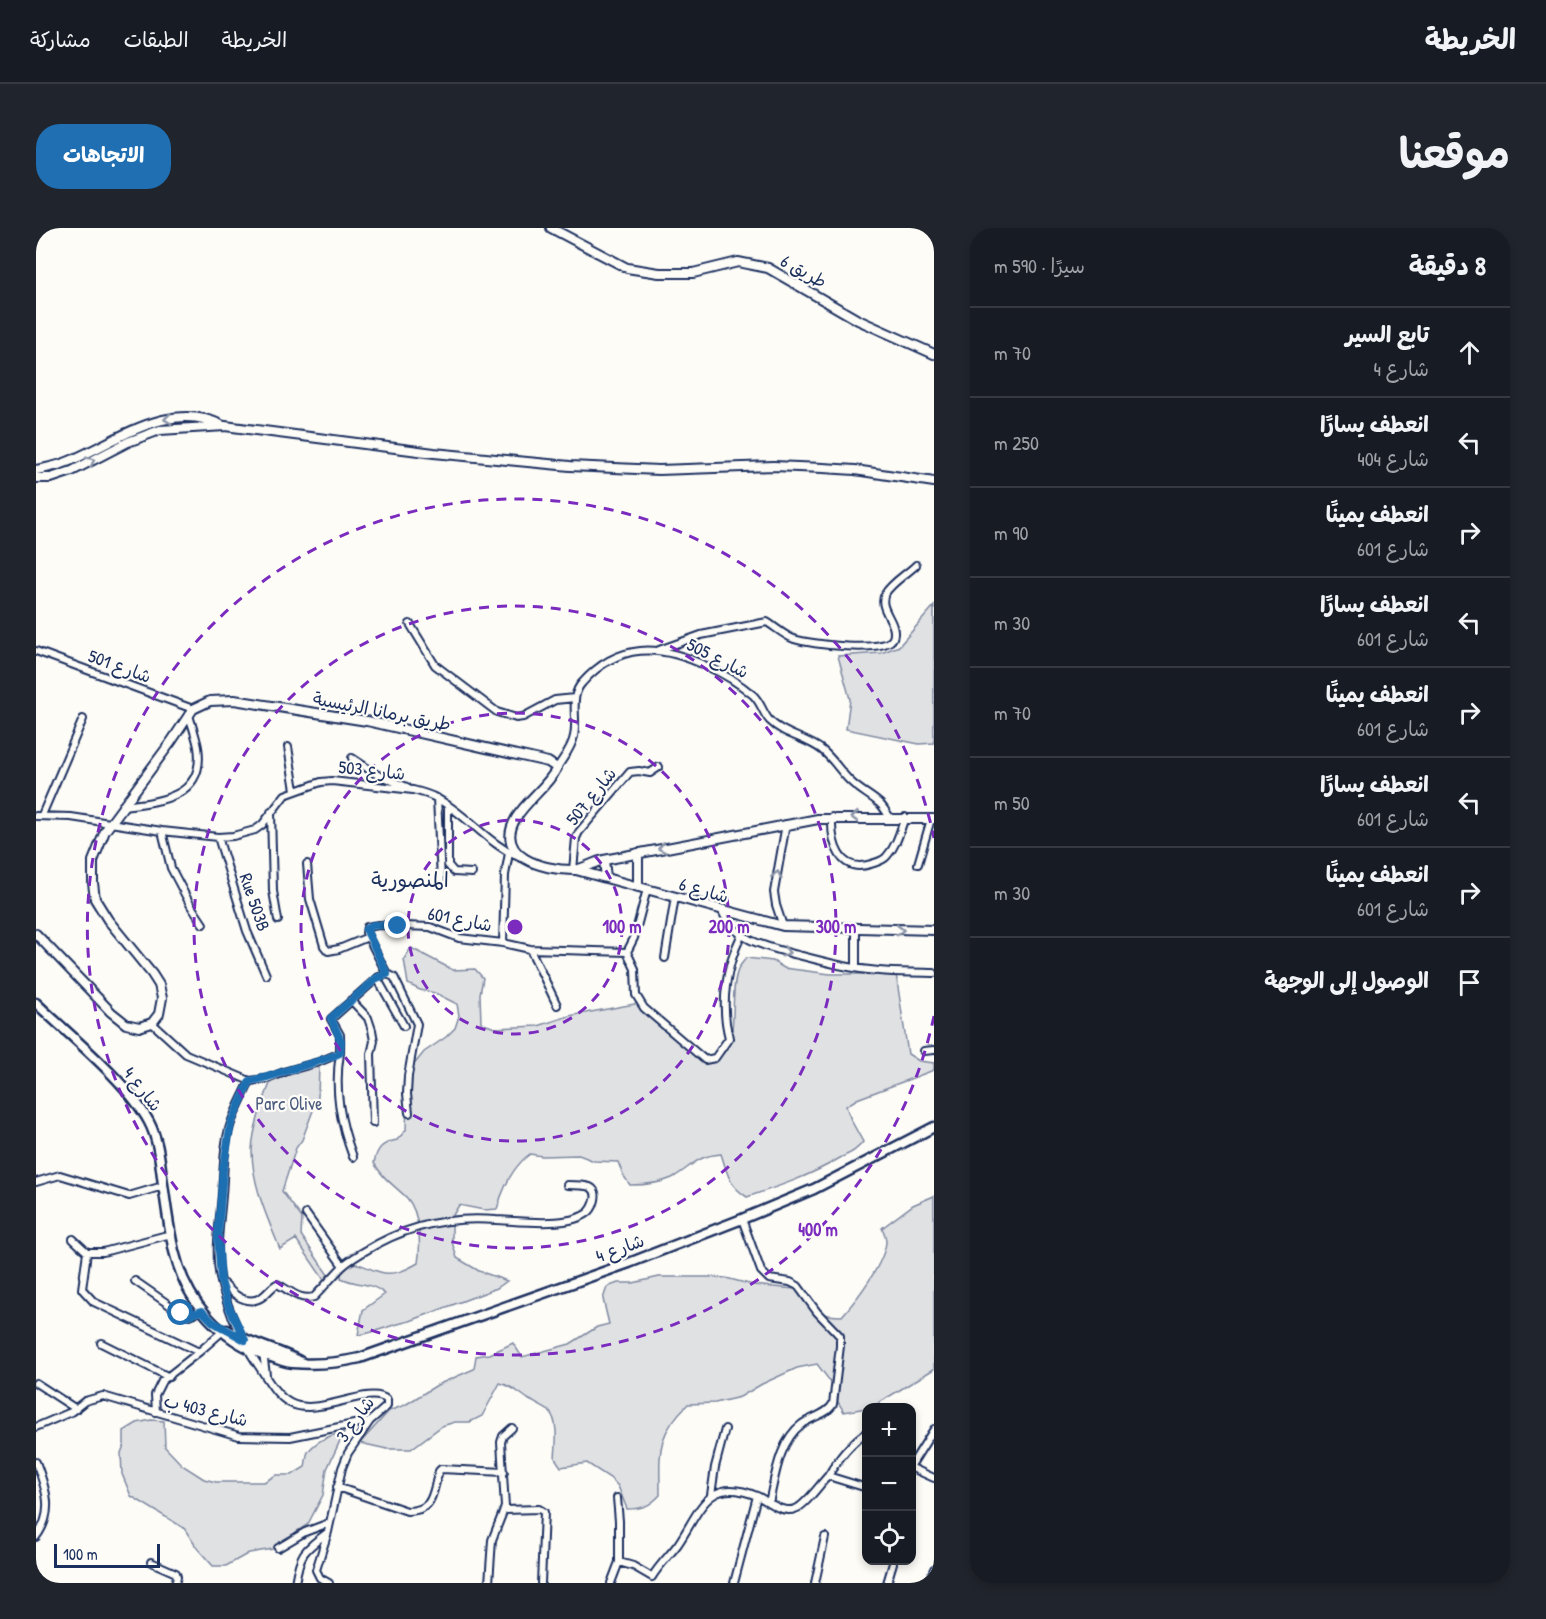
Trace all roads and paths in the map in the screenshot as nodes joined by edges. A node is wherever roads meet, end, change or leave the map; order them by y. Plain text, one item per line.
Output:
1 (551, 228) edge
2 (934, 354) edge
3 (225, 426) junction
4 (36, 470) edge
5 (36, 478) edge
6 (934, 482) edge
7 (916, 565) dead end
8 (410, 624) dead end
9 (658, 650) junction
10 (36, 651) edge
11 (575, 698) junction
12 (191, 712) junction
13 (83, 719) dead end
14 (288, 747) dead end
15 (352, 758) dead end
16 (658, 767) dead end
17 (557, 768) junction
18 (295, 790) junction
19 (413, 790) junction
20 (437, 798) junction
21 (123, 806) junction
22 (448, 806) junction
23 (271, 812) junction
24 (39, 816) edge
25 (832, 817) junction
26 (890, 817) junction
27 (905, 817) junction
28 (932, 819) edge
29 (111, 823) junction
30 (786, 824) junction
31 (162, 831) junction
32 (218, 837) junction
33 (509, 853) junction
34 (638, 853) junction
35 (522, 858) junction
36 (604, 860) junction
37 (307, 864) dead end
38 (918, 864) dead end
39 (575, 870) junction
40 (472, 873) dead end
41 (606, 878) junction
42 (441, 880) dead end
43 (638, 886) junction
44 (647, 889) junction
45 (675, 897) junction
46 (722, 910) junction
47 (278, 920) dead end
48 (203, 924) dead end
49 (783, 926) junction
50 (855, 929) junction
51 (934, 930) edge
52 (36, 934) edge
53 (741, 936) junction
54 (368, 937) junction
55 (503, 942) junction
56 (531, 949) junction
57 (627, 952) junction
58 (665, 958) dead end
59 (856, 968) junction
60 (934, 973) edge
61 (387, 974) junction
62 (266, 975) dead end
63 (377, 978) junction
64 (351, 1000) junction
65 (36, 1003) edge
66 (557, 1005) dead end
67 (152, 1023) junction
68 (405, 1026) dead end
69 (934, 1050) edge
70 (924, 1051) dead end
71 (340, 1053) junction
72 (250, 1081) junction
73 (410, 1113) dead end
74 (373, 1123) dead end
75 (934, 1127) edge
76 (353, 1157) dead end
77 (36, 1182) edge
78 (567, 1185) dead end
79 (163, 1186) junction
80 (306, 1215) dead end
81 (742, 1219) junction
82 (171, 1234) junction
83 (73, 1239) dead end
84 (87, 1252) junction
85 (343, 1266) junction
86 (135, 1281) dead end
87 (221, 1281) junction
88 (202, 1311) junction
89 (223, 1330) junction
90 (101, 1343) dead end
91 (246, 1344) junction
92 (263, 1351) junction
93 (199, 1352) junction
94 (266, 1376) junction
95 (169, 1377) junction
96 (36, 1383) edge
97 (76, 1409) junction
98 (156, 1412) junction
99 (370, 1421) junction
100 (37, 1425) edge
101 (512, 1428) dead end
102 (725, 1429) dead end
103 (934, 1429) edge
104 (862, 1435) edge
105 (916, 1459) edge
106 (36, 1462) edge
107 (916, 1468) edge
108 (504, 1472) junction
109 (828, 1476) junction
110 (934, 1478) edge
111 (862, 1486) edge
112 (337, 1487) junction
113 (711, 1495) junction
114 (757, 1496) junction
115 (617, 1498) dead end
116 (769, 1503) junction
117 (504, 1510) junction
118 (329, 1523) junction
119 (328, 1532) junction
120 (825, 1537) dead end
121 (36, 1538) edge
122 (278, 1548) dead end
123 (151, 1562) dead end
124 (619, 1562) junction
125 (892, 1565) edge
126 (934, 1569) edge
127 (651, 1580) edge
128 (320, 1581) edge
129 (176, 1583) edge
130 (295, 1583) edge
131 (329, 1583) edge
132 (489, 1583) edge
133 (541, 1583) edge
134 (611, 1583) edge
135 (734, 1583) edge
136 (815, 1583) edge
137 (887, 1583) edge
138 (928, 1583) edge

1 - 2 street, طريق 6
3 -> 4 street
5 -> 3 street
3 - 6 street
7 - 9 street
8 - 11 street
9 - 11 street, شارع 505
9 - 26 street, شارع 505
10 - 12 street, شارع 501
11 - 17 street
12 - 17 street, طريق برمانا الرئيسية
12 - 21 street
12 - 21 street
13 - 24 street
14 - 18 street
15 - 19 street
16 - 39 street, شارع 507
17 - 35 street
18 - 19 street, شارع 503
18 - 23 street, شارع 503
19 - 20 street, شارع 503
20 - 22 street, شارع 503
20 - 42 street
21 - 29 street
22 - 33 street, شارع 503
22 - 40 street
23 - 32 street, شارع 503
23 - 47 street
24 - 29 street, شارع 503
26 -> 25 street
25 - 27 street
25 - 30 street
26 - 27 street
27 - 28 street
28 - 38 street
29 - 31 street, شارع 503
29 - 67 street
30 -> 34 street
49 -> 30 street
31 - 32 street, شارع 503
31 - 48 street
32 - 62 street, Rue 503B
33 - 35 street, شارع 503
33 - 55 street
34 - 36 street
34 - 43 street
35 - 39 street
36 - 39 street
36 - 41 street
37 - 54 street
39 - 41 street, شارع 6
41 - 43 street, شارع 6
43 - 44 street, شارع 6
44 - 45 street, شارع 6
44 - 57 street
45 - 46 street, شارع 6
45 - 58 street
46 - 49 street, شارع 6
46 - 53 street
49 - 50 street, شارع 6
50 -> 51 street, شارع 6
50 - 59 street
52 - 67 street
53 - 57 street
53 -> 59 street
54 - 55 street, شارع 601
54 - 61 street
55 - 56 street, شارع 601
56 - 57 street, شارع 601
56 - 66 street
59 - 60 street
61 - 63 street
61 - 73 street
63 - 64 street
63 - 68 street
64 - 71 street
64 - 74 street
65 - 79 main road, شارع 4
67 - 72 street
69 - 70 street
71 - 72 street
71 - 76 street
72 - 87 street, شارع 3
75 - 81 main road, شارع 4
77 - 79 street
78 - 85 street
79 - 82 main road, شارع 4
80 - 85 street
81 - 92 main road, شارع 4
81 - 116 street
82 - 84 street
82 - 88 main road, شارع 4
83 - 84 street
84 - 93 street
85 - 87 street
86 - 88 street
87 - 91 street, شارع 3
88 - 89 main road, شارع 4
89 - 91 main road, شارع 4
89 - 93 street
90 - 95 street
91 - 92 main road, شارع 4
91 - 94 street, شارع 3
92 - 94 street
93 - 95 street
94 - 99 street, شارع 3
95 - 98 street
96 - 97 street
97 - 98 street, شارع 403 ب
97 - 100 street, شارع 403 ب
98 - 99 street, شارع 403 ب
99 - 112 street, شارع 3
101 - 108 street
102 - 113 street
103 - 105 street
104 - 109 street
106 - 121 street
107 - 110 street
108 - 112 street
108 - 117 street
109 - 111 street
109 - 116 street
112 - 118 street, شارع 3
113 - 114 street
113 - 127 street
114 - 116 street
114 - 135 street
115 - 124 street
117 - 132 street
117 - 133 street
118 - 119 street, شارع 3
118 - 122 street
119 - 128 street, شارع 3
119 - 130 street
120 - 136 street
123 - 129 street
124 - 127 street
124 - 134 street
125 - 137 street
126 - 138 street
128 - 131 street, شارع 3

